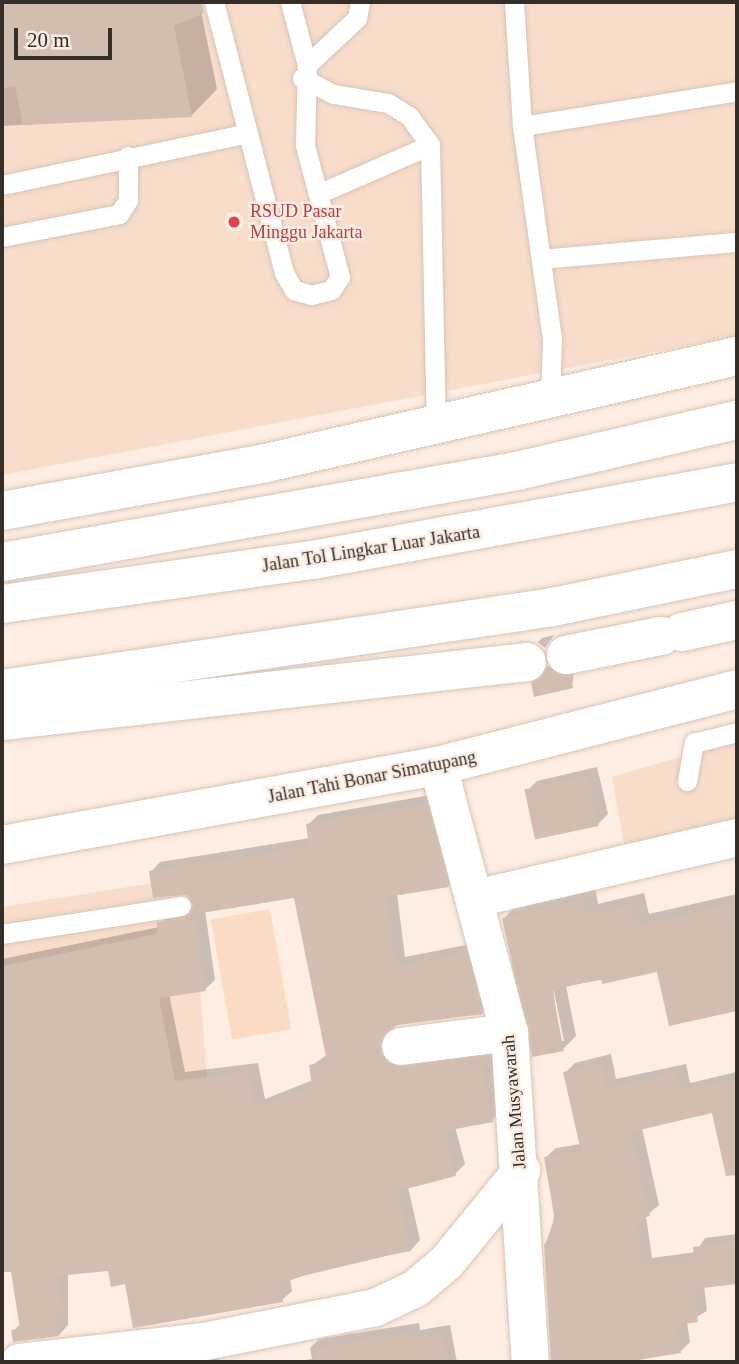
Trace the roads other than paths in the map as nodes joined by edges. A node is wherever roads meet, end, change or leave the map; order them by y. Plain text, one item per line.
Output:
1 (214, 2) edge
2 (290, 2) edge
3 (360, 2) edge
4 (514, 2) edge
5 (305, 72) junction
6 (737, 91) edge
7 (522, 126) junction
8 (244, 134) junction
9 (430, 145) junction
10 (128, 156) junction
11 (2, 185) edge
12 (320, 193) junction
13 (2, 237) edge
14 (737, 242) edge
15 (541, 259) junction
16 (737, 356) edge
17 (550, 400) junction
18 (737, 420) edge
19 (436, 427) junction
20 (737, 482) edge
21 (2, 511) edge
22 (2, 562) edge
23 (737, 569) edge
24 (2, 604) edge
25 (737, 620) edge
26 (566, 655) dead end
27 (527, 662) dead end
28 (2, 688) edge
29 (737, 689) edge
30 (2, 721) edge
31 (737, 732) edge
32 (438, 766) junction
33 (687, 781) dead end
34 (737, 837) edge
35 (2, 845) edge
36 (475, 898) junction
37 (181, 906) dead end
38 (2, 934) edge
39 (509, 1032) junction
40 (400, 1046) dead end
41 (521, 1170) junction
42 (19, 1362) edge
43 (530, 1362) edge

1 - 8 lane
2 - 5 lane
3 - 5 lane
4 - 7 lane
5 - 9 lane
5 - 12 lane
6 - 7 lane
7 - 15 lane
8 - 10 lane
8 - 12 lane
9 - 12 lane
9 - 19 lane
10 - 11 lane
10 - 13 lane
14 - 15 lane
15 - 17 lane
16 - 17 highway
17 - 19 highway
18 - 22 highway
19 - 21 highway
20 - 24 highway, Jalan Tol Lingkar Luar Jakarta
23 - 28 highway
25 - 26 highway
27 - 30 highway
29 - 32 highway, Jalan Tahi Bonar Simatupang
31 - 33 lane
32 - 35 highway, Jalan Tahi Bonar Simatupang
32 - 36 street, Jalan Musyawarah
34 - 36 street
36 - 39 street, Jalan Musyawarah
37 - 38 lane
39 - 40 street
39 - 41 street, Jalan Musyawarah
41 - 42 street
41 - 43 street, Jalan Musyawarah

